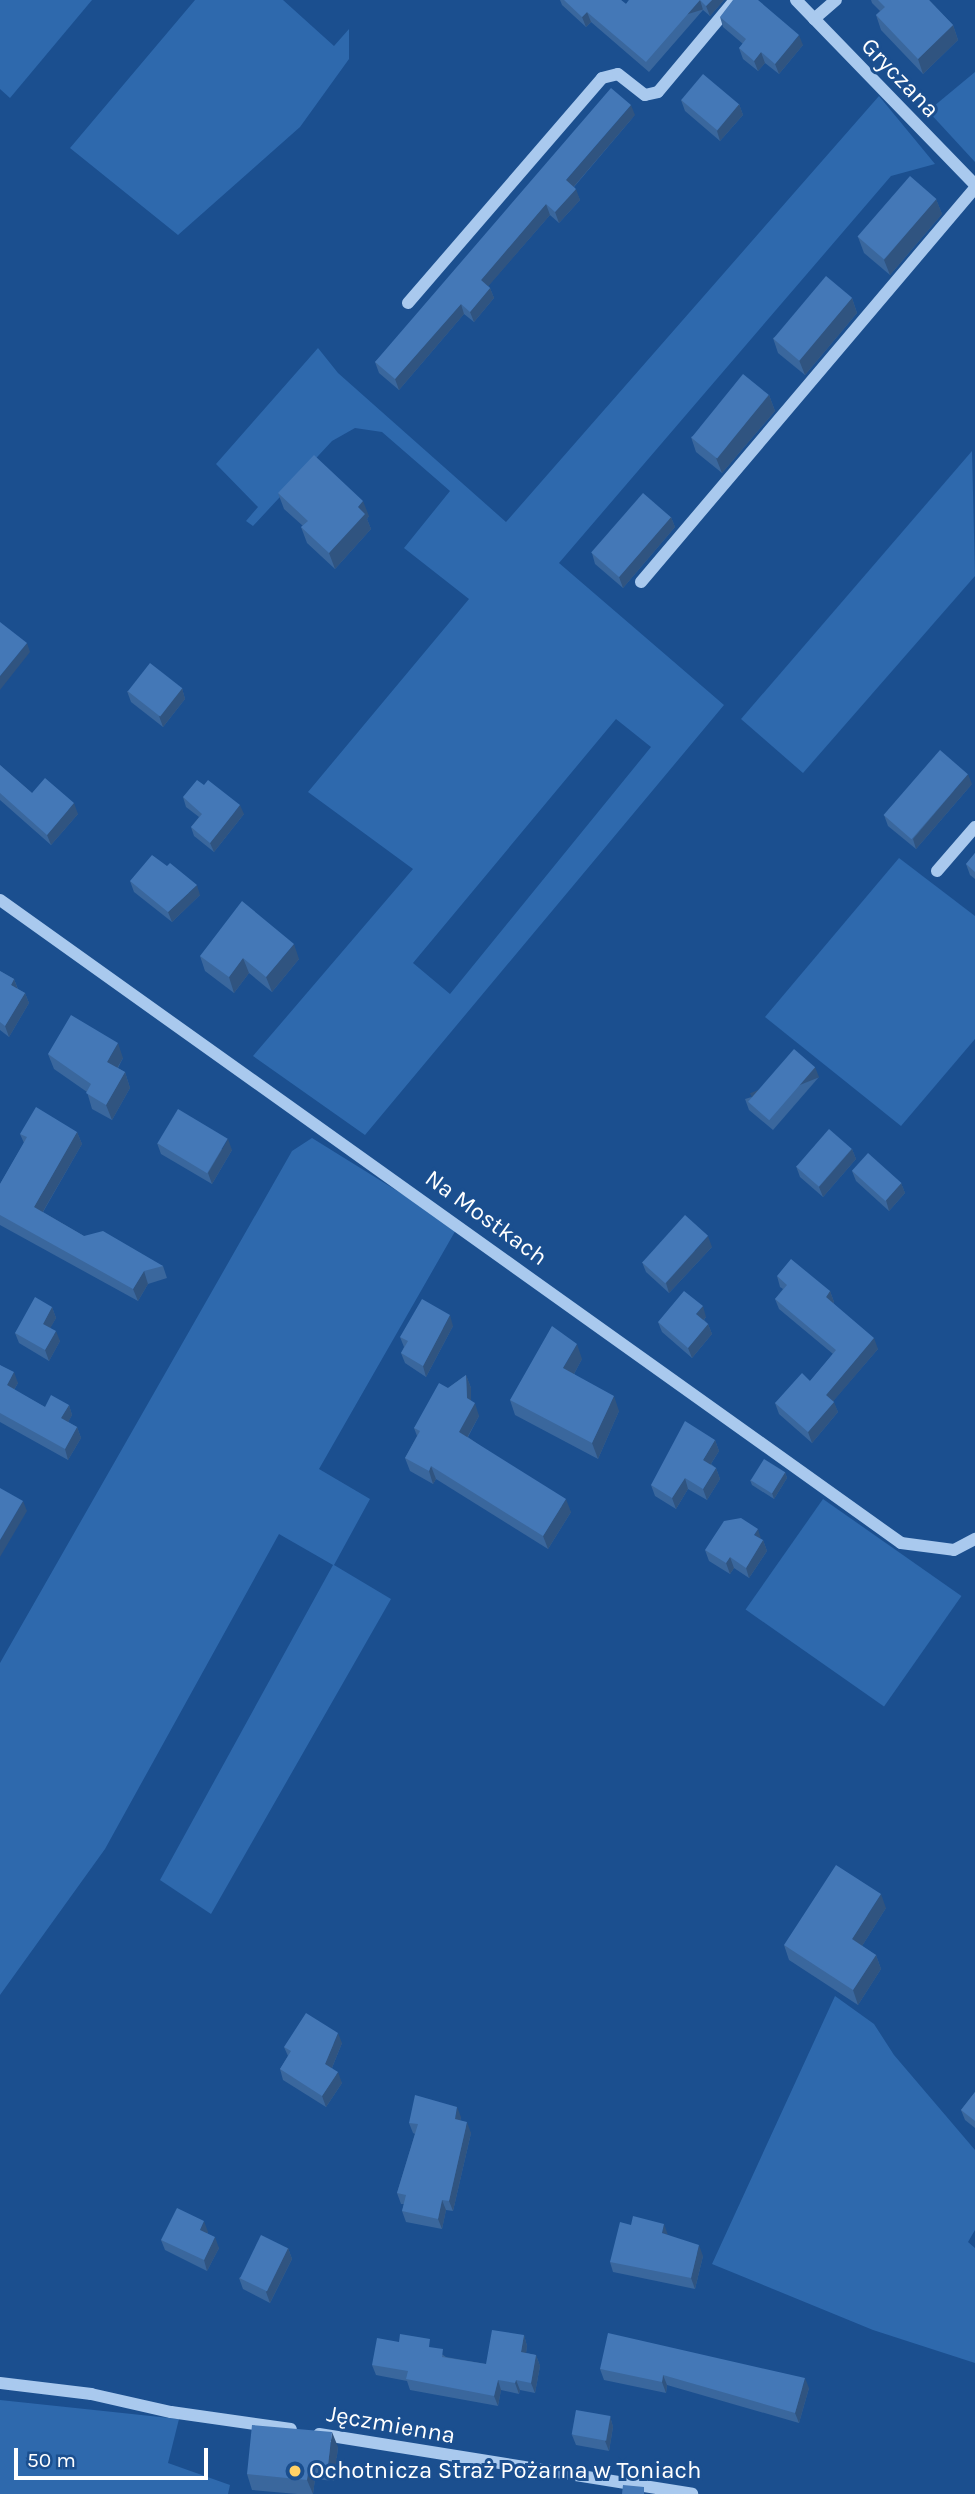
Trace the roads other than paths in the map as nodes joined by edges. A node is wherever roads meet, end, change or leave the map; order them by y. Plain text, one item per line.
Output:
1 (735, 0) edge
2 (796, 0) edge
3 (836, 0) edge
4 (814, 19) junction
5 (975, 187) edge
6 (408, 303) dead end
7 (641, 582) dead end
8 (975, 827) edge
9 (937, 872) dead end
10 (0, 900) edge
11 (975, 1539) edge
12 (0, 2383) edge
13 (692, 2494) edge

1 - 6 street
2 - 4 street, Gryczana
3 - 4 street
4 - 5 street, Gryczana
5 - 7 street
8 - 9 street
10 - 11 street, Na Mostkach
12 - 13 street, Jęczmienna

